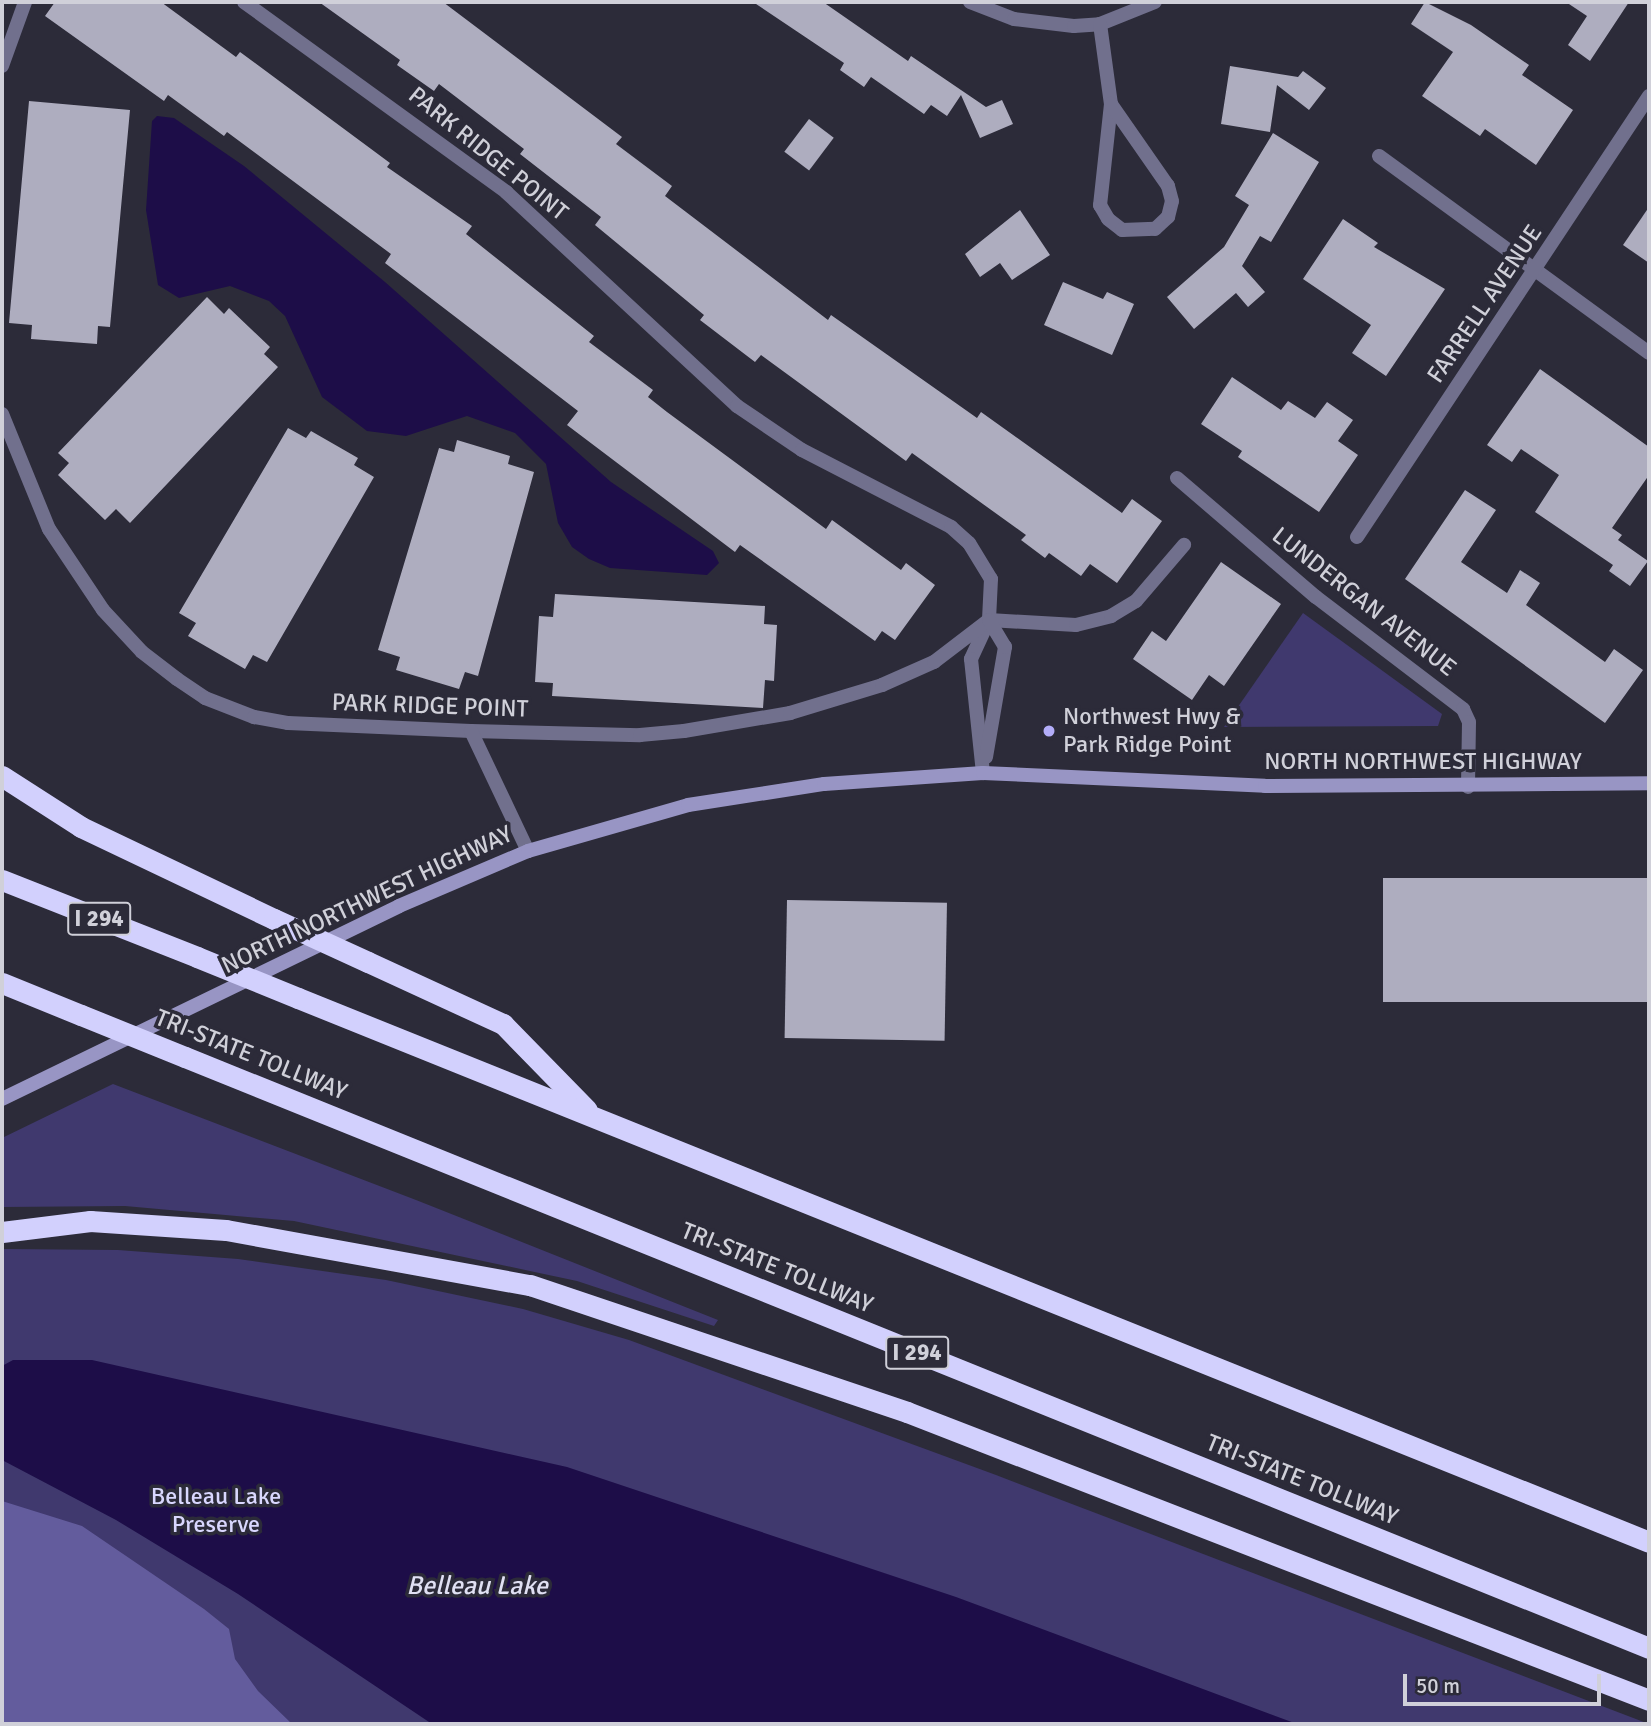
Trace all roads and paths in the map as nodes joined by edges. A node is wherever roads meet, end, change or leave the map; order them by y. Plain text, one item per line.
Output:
1 (25, 2) edge
2 (243, 2) edge
3 (970, 2) edge
4 (1155, 2) edge
5 (1100, 24) junction
6 (2, 66) edge
7 (1649, 96) edge
8 (1111, 104) junction
9 (1379, 156) dead end
10 (1536, 270) junction
11 (1649, 353) edge
12 (2, 414) edge
13 (1177, 478) dead end
14 (1357, 537) dead end
15 (1184, 545) dead end
16 (989, 620) junction
17 (471, 731) junction
18 (983, 773) junction
19 (2, 776) edge
20 (1649, 783) edge
21 (1468, 787) junction
22 (527, 851) junction
23 (2, 880) edge
24 (2, 983) edge
25 (2, 1099) edge
26 (594, 1117) junction
27 (2, 1231) edge
28 (1649, 1542) edge
29 (1649, 1647) edge
30 (1649, 1700) edge

1 - 6 street
2 - 16 street, PARK RIDGE POINT
3 - 5 street
4 - 5 street
5 - 8 street
7 - 10 street, FARRELL AVENUE
8 - 8 street
9 - 10 street
10 - 11 street
10 - 14 street, FARRELL AVENUE
12 - 17 street, PARK RIDGE POINT
13 - 21 street, LUNDERGAN AVENUE
15 - 16 street
16 - 17 street, PARK RIDGE POINT
16 - 18 street, PARK RIDGE POINT
16 - 18 street, PARK RIDGE POINT
17 - 22 street
18 - 21 main road, NORTH NORTHWEST HIGHWAY
18 - 22 main road, NORTH NORTHWEST HIGHWAY
19 - 26 highway, bridge
20 - 21 main road, NORTH NORTHWEST HIGHWAY
22 - 25 main road, NORTH NORTHWEST HIGHWAY
23 - 26 highway, I 294, bridge
24 - 29 highway, TRI-STATE TOLLWAY / I 294, bridge
26 - 28 highway, I 294
27 - 30 highway

